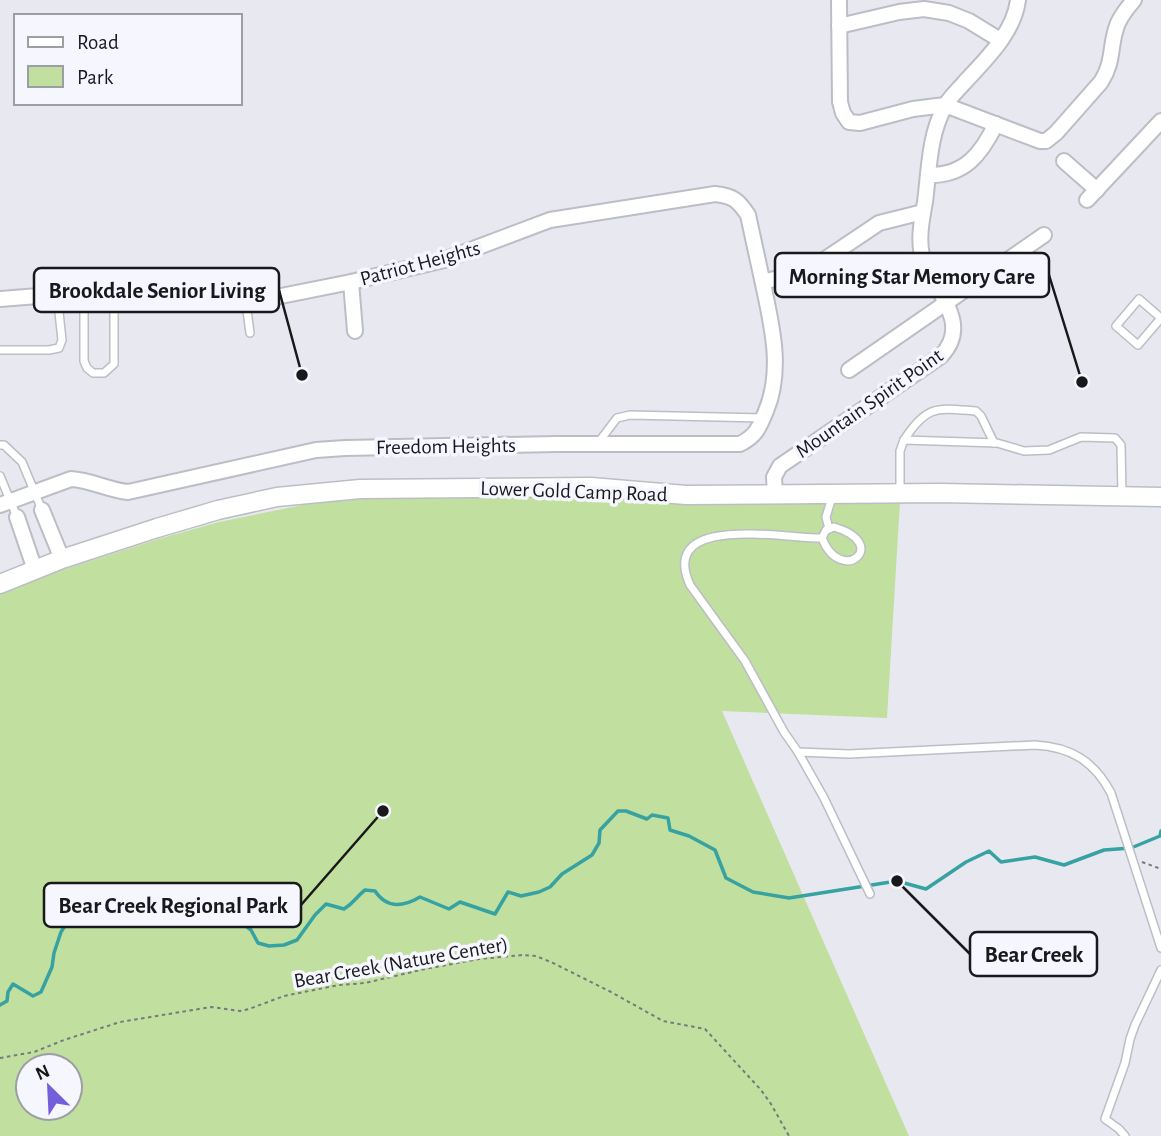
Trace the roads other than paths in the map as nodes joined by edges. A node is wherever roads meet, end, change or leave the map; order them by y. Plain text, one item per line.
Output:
1 (839, 0) edge
2 (1018, 0) edge
3 (1134, 0) edge
4 (839, 26) junction
5 (1000, 40) junction
6 (945, 105) junction
7 (1161, 121) edge
8 (996, 124) junction
9 (1065, 161) dead end
10 (928, 175) junction
11 (923, 212) junction
12 (1044, 235) dead end
13 (352, 282) junction
14 (764, 288) junction
15 (114, 290) junction
16 (84, 292) junction
17 (57, 294) junction
18 (0, 299) edge
19 (246, 303) junction
20 (946, 303) junction
21 (1161, 318) edge
22 (355, 331) dead end
23 (250, 333) dead end
24 (0, 350) edge
25 (849, 370) dead end
26 (763, 418) junction
27 (904, 440) junction
28 (994, 443) junction
29 (597, 444) junction
30 (0, 445) edge
31 (0, 476) edge
32 (34, 491) junction
33 (834, 493) junction
34 (900, 493) junction
35 (775, 494) junction
36 (1122, 496) junction
37 (1161, 497) edge
38 (6, 502) edge
39 (44, 516) junction
40 (19, 524) junction
41 (829, 528) junction
42 (822, 538) junction
43 (62, 559) junction
44 (35, 570) junction
45 (0, 584) edge
46 (798, 752) junction
47 (870, 894) dead end
48 (1161, 948) edge
49 (1161, 970) edge
50 (1125, 1136) edge

1 - 4 street
2 - 5 street, Mountain Spirit Point
3 - 8 street
4 - 5 street
4 - 6 street
5 - 6 street, Mountain Spirit Point
6 - 8 street
6 - 10 street, Mountain Spirit Point
7 - 9 street
8 - 10 street
10 - 11 street, Mountain Spirit Point
11 - 14 street
11 - 20 street, Mountain Spirit Point
12 - 20 street
13 - 14 street, Patriot Heights
13 - 19 street, Patriot Heights
13 - 22 street
14 - 26 street, Freedom Heights
15 - 16 street, Patriot Heights
15 - 16 lane
15 - 19 street, Patriot Heights
16 - 17 street, Patriot Heights
17 - 18 street, Patriot Heights
17 - 24 lane
19 - 23 lane
20 - 25 street
20 - 35 street, Mountain Spirit Point
21 - 21 lane
26 - 29 street, Freedom Heights
26 - 29 lane
27 - 28 lane
27 - 28 lane
27 - 34 lane
28 - 36 lane
29 - 32 street, Freedom Heights
30 - 32 lane
31 - 38 lane
32 - 38 street, Freedom Heights
32 - 39 lane
33 - 34 street, Lower Gold Camp Road
33 - 35 street, Lower Gold Camp Road
33 - 41 lane
34 - 36 street, Lower Gold Camp Road
35 - 43 street, Lower Gold Camp Road
36 - 37 street, Lower Gold Camp Road
38 - 40 lane
39 - 40 street
39 - 43 street
40 - 44 street
41 - 42 lane
41 - 42 lane
42 - 46 lane
43 - 44 street, Lower Gold Camp Road
44 - 45 street, Lower Gold Camp Road
46 - 47 lane
46 - 48 lane
49 - 50 lane

